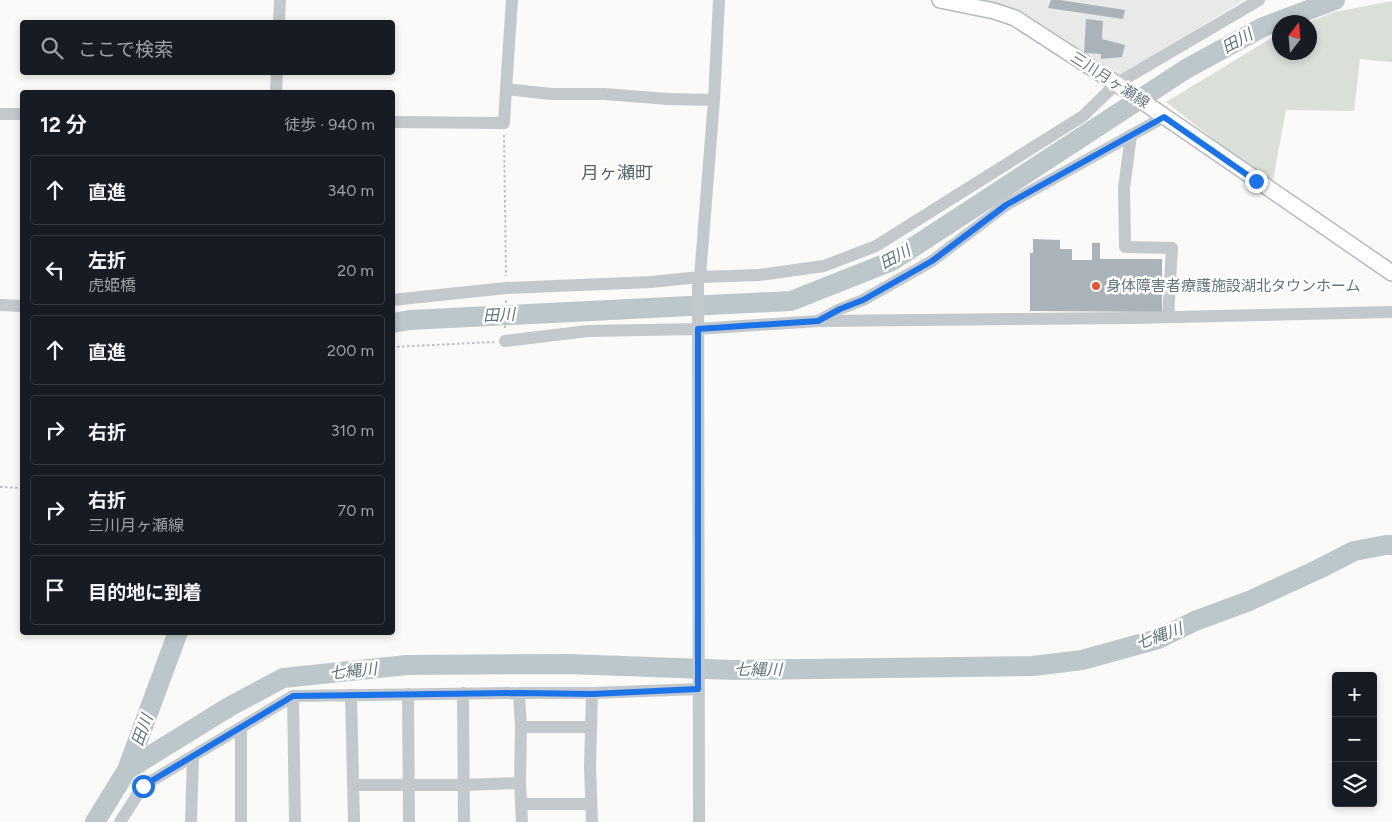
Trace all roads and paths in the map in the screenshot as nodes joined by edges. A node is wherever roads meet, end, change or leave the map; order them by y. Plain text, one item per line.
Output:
1 (280, 0) edge
2 (512, 0) edge
3 (719, 0) edge
4 (940, 0) edge
5 (1259, 0) edge
6 (279, 20) edge
7 (277, 75) edge
8 (1121, 87) junction
9 (506, 89) junction
10 (276, 90) edge
11 (714, 100) junction
12 (0, 114) edge
13 (20, 114) edge
14 (1160, 114) junction
15 (395, 122) edge
16 (504, 123) junction
17 (1131, 135) junction
18 (1392, 273) edge
19 (699, 279) junction
20 (506, 290) junction
21 (395, 300) edge
22 (0, 305) edge
23 (20, 306) edge
24 (1392, 312) edge
25 (1168, 317) junction
26 (818, 321) junction
27 (698, 326) junction
28 (505, 335) junction
29 (395, 347) edge
30 (0, 487) edge
31 (20, 488) edge
32 (698, 687) junction
33 (463, 693) junction
34 (519, 693) junction
35 (408, 694) junction
36 (592, 694) junction
37 (351, 695) junction
38 (293, 696) junction
39 (241, 727) junction
40 (521, 727) junction
41 (591, 727) junction
42 (192, 756) junction
43 (409, 784) junction
44 (520, 784) junction
45 (353, 785) junction
46 (464, 785) junction
47 (521, 804) junction
48 (591, 804) junction
49 (120, 822) edge
50 (191, 822) edge
51 (240, 822) edge
52 (295, 822) edge
53 (354, 822) edge
54 (409, 822) edge
55 (464, 822) edge
56 (522, 822) edge
57 (592, 822) edge
58 (699, 822) edge

1 - 6 street
2 - 9 street
3 - 11 street
4 - 8 main road, 三川月ヶ瀬線
5 - 8 street
7 - 10 street
8 - 14 main road, 三川月ヶ瀬線
8 - 19 street
9 - 11 street
9 - 16 street
11 - 19 street
12 - 13 street
14 - 17 street
14 - 18 main road, 三川月ヶ瀬線
15 - 16 street
16 - 20 path
17 - 25 street
17 - 26 street
19 - 20 street
19 - 27 street
20 - 21 street
20 - 28 path
22 - 23 street
24 - 25 street
25 - 26 street
26 - 27 street
27 - 28 street
27 - 32 street
28 - 29 path
30 - 31 path
32 - 36 street
32 - 58 street
33 - 34 street
33 - 35 street
33 - 46 street
34 - 36 street
34 - 40 street
35 - 37 street
35 - 43 street
36 - 41 street
37 - 38 street
37 - 45 street
38 - 39 street
38 - 52 street
39 - 42 street
39 - 51 street
40 - 41 street
40 - 44 street
41 - 48 street
42 - 49 street
42 - 50 street
43 - 45 street
43 - 46 street
43 - 54 street
44 - 46 street
44 - 47 street
45 - 53 street
46 - 55 street
47 - 48 street
47 - 56 street
48 - 57 street

